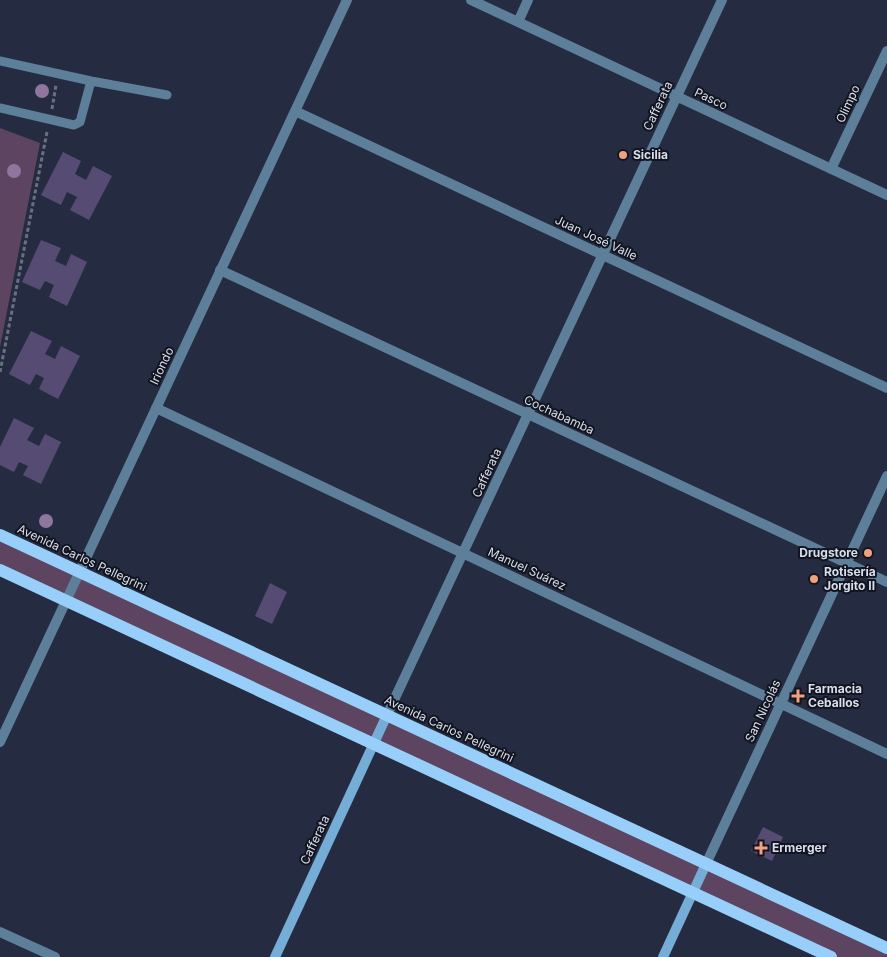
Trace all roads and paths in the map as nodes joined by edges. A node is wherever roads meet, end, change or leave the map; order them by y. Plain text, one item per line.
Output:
1 (347, 0) edge
2 (470, 0) edge
3 (528, 0) edge
4 (722, 0) edge
5 (518, 22) junction
6 (887, 51) edge
7 (1, 65) edge
8 (91, 80) junction
9 (57, 83) dead end
10 (168, 95) dead end
11 (677, 96) junction
12 (0, 108) edge
13 (295, 111) junction
14 (50, 120) junction
15 (831, 169) junction
16 (887, 195) edge
17 (602, 255) junction
18 (220, 270) junction
19 (0, 372) edge
20 (887, 388) edge
21 (156, 408) junction
22 (528, 414) junction
23 (887, 476) edge
24 (0, 535) edge
25 (463, 553) junction
26 (846, 563) junction
27 (0, 570) edge
28 (79, 572) junction
29 (887, 582) edge
30 (66, 600) junction
31 (781, 704) junction
32 (387, 715) junction
33 (0, 742) edge
34 (373, 744) junction
35 (887, 754) edge
36 (706, 864) junction
37 (693, 892) junction
38 (0, 932) edge
39 (887, 948) edge
40 (55, 957) edge
41 (275, 957) edge
42 (662, 957) edge
43 (831, 957) edge

1 - 13 street, Iriondo
2 - 5 street, Pasco
3 - 5 street
4 - 11 street, Cafferata
5 - 11 street, Pasco
6 - 15 street, Olimpo
7 - 8 lane
8 - 10 lane
8 - 14 lane
9 - 14 path
11 - 15 street, Pasco
11 - 17 street, Cafferata
12 - 14 lane
13 - 17 street, Juan José Valle
13 - 18 street, Iriondo
14 - 19 path
15 - 16 street, Pasco
17 - 20 street, Juan José Valle
17 - 22 street, Cafferata
18 - 21 street, Iriondo
18 - 22 street, Cochabamba
21 - 25 street, Manuel Suárez
21 - 28 street, Iriondo
22 - 25 street, Cafferata
22 - 26 street, Cochabamba
23 - 26 street, San Nicolás
24 - 28 main road, Avenida Carlos Pellegrini
25 - 31 street, Manuel Suárez
25 - 32 street, Cafferata
26 - 29 street, Cochabamba
26 - 31 street, San Nicolás
27 - 30 main road
28 - 30 street, Iriondo
28 - 32 main road, Avenida Carlos Pellegrini
30 - 33 street, Iriondo
30 - 34 main road
31 - 35 street, Manuel Suárez
31 - 36 street, San Nicolás
32 - 34 main road, Cafferata
32 - 36 main road, Avenida Carlos Pellegrini
34 - 37 main road
34 - 41 main road, Cafferata
36 - 37 main road, San Nicolás
36 - 39 main road, Avenida Carlos Pellegrini
37 - 42 main road, San Nicolás
37 - 43 main road
38 - 40 street

